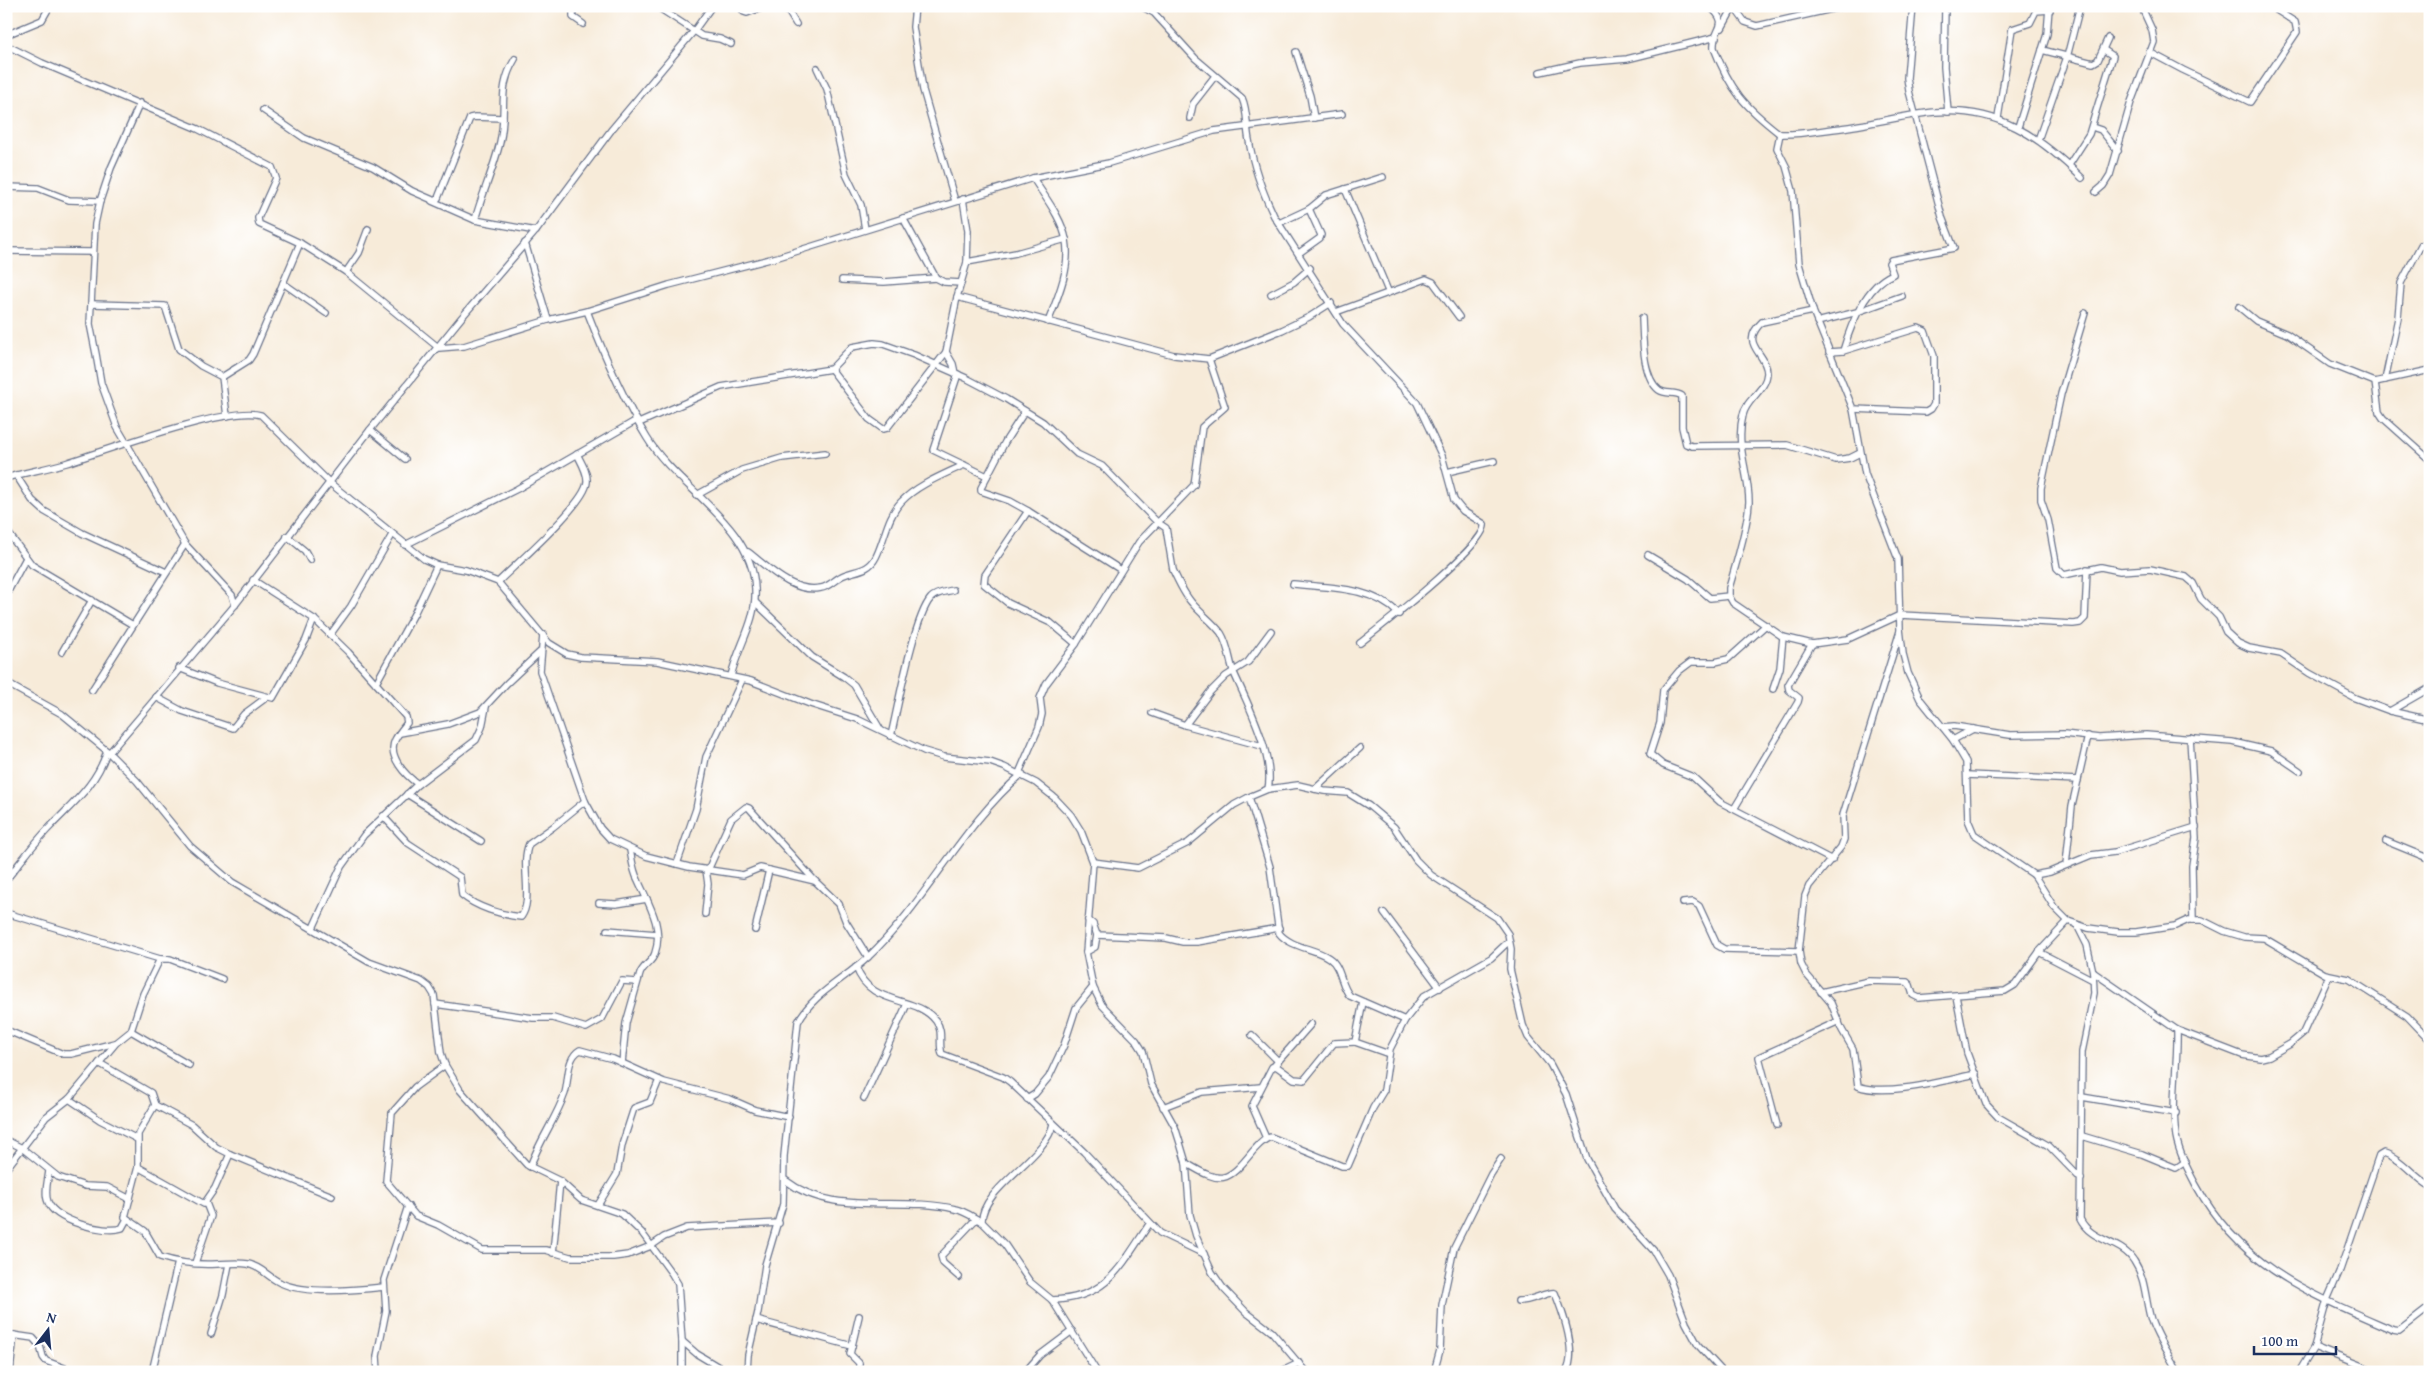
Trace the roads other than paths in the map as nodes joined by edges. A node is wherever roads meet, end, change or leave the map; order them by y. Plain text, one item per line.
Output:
1 (50, 6) edge
2 (573, 6) edge
3 (656, 6) edge
4 (712, 6) edge
5 (740, 6) edge
6 (767, 6) edge
7 (785, 6) edge
8 (915, 6) edge
9 (1041, 6) edge
10 (1047, 6) edge
11 (1141, 6) edge
12 (1709, 6) edge
13 (1845, 6) edge
14 (1913, 6) edge
15 (1945, 6) edge
16 (2080, 6) edge
17 (2141, 6) edge
18 (2270, 6) edge
19 (1734, 7) edge
20 (2049, 8) edge
21 (583, 24) dead end
22 (796, 24) dead end
23 (1721, 29) junction
24 (694, 31) junction
25 (6, 35) edge
26 (1716, 36) junction
27 (2108, 38) dead end
28 (731, 44) dead end
29 (6, 45) edge
30 (2042, 50) junction
31 (2104, 50) junction
32 (1296, 52) dead end
33 (2149, 52) junction
34 (2067, 57) junction
35 (515, 59) dead end
36 (817, 68) dead end
37 (1540, 72) dead end
38 (1215, 76) junction
39 (140, 104) junction
40 (263, 110) dead end
41 (1948, 112) junction
42 (1342, 114) dead end
43 (1915, 115) junction
44 (503, 118) junction
45 (1190, 118) dead end
46 (1314, 118) junction
47 (1998, 118) junction
48 (1247, 126) junction
49 (2018, 127) junction
50 (2092, 127) junction
51 (1780, 134) junction
52 (2038, 140) junction
53 (2118, 151) junction
54 (2069, 165) junction
55 (1383, 177) dead end
56 (1033, 178) junction
57 (2082, 178) dead end
58 (6, 187) edge
59 (1345, 189) junction
60 (2096, 192) dead end
61 (963, 199) junction
62 (100, 201) junction
63 (432, 201) junction
64 (955, 201) junction
65 (1309, 209) junction
66 (902, 218) junction
67 (475, 220) junction
68 (1279, 223) junction
69 (368, 229) dead end
70 (865, 229) junction
71 (536, 231) junction
72 (1066, 239) junction
73 (300, 243) junction
74 (526, 243) junction
75 (2421, 245) dead end
76 (6, 251) edge
77 (92, 252) junction
78 (1299, 253) junction
79 (967, 262) junction
80 (1310, 268) junction
81 (346, 272) junction
82 (936, 278) junction
83 (842, 280) dead end
84 (283, 283) junction
85 (961, 283) junction
86 (1388, 291) junction
87 (1271, 294) dead end
88 (1902, 296) dead end
89 (957, 297) junction
90 (1331, 303) junction
91 (92, 304) junction
92 (2239, 307) dead end
93 (1813, 311) junction
94 (588, 312) junction
95 (1336, 312) junction
96 (1857, 312) junction
97 (2085, 312) dead end
98 (326, 313) dead end
99 (1459, 317) dead end
100 (1642, 318) dead end
101 (548, 320) junction
102 (1048, 322) junction
103 (1817, 322) junction
104 (438, 348) junction
105 (1843, 351) junction
106 (946, 352) junction
107 (1828, 352) junction
108 (1210, 359) junction
109 (936, 366) junction
110 (831, 369) junction
111 (2430, 370) edge
112 (956, 374) junction
113 (222, 377) junction
114 (2385, 380) junction
115 (2375, 382) junction
116 (1853, 409) junction
117 (1025, 411) junction
118 (227, 416) junction
119 (638, 421) junction
120 (370, 430) junction
121 (127, 444) junction
122 (1740, 447) junction
123 (825, 453) dead end
124 (1860, 453) junction
125 (577, 454) junction
126 (405, 460) dead end
127 (2430, 460) edge
128 (1494, 461) dead end
129 (964, 465) junction
130 (1447, 472) junction
131 (16, 475) junction
132 (987, 476) junction
133 (6, 478) edge
134 (330, 483) junction
135 (697, 495) junction
136 (1028, 511) junction
137 (1157, 522) junction
138 (6, 530) edge
139 (392, 535) junction
140 (287, 536) junction
141 (185, 544) junction
142 (405, 545) junction
143 (746, 551) junction
144 (1648, 555) dead end
145 (26, 558) junction
146 (310, 560) dead end
147 (437, 565) junction
148 (2087, 569) junction
149 (1121, 570) junction
150 (166, 572) junction
151 (253, 580) junction
152 (498, 582) junction
153 (1293, 584) dead end
154 (953, 590) dead end
155 (6, 595) edge
156 (1729, 596) junction
157 (92, 600) junction
158 (755, 602) junction
159 (235, 605) junction
160 (1399, 614) junction
161 (1900, 615) junction
162 (314, 619) junction
163 (1766, 625) junction
164 (133, 626) junction
165 (1900, 629) junction
166 (1271, 631) dead end
167 (330, 635) junction
168 (543, 635) junction
169 (1783, 637) junction
170 (1360, 643) dead end
171 (1076, 644) junction
172 (1812, 644) junction
173 (62, 652) dead end
174 (540, 652) junction
175 (179, 668) junction
176 (1234, 671) junction
177 (731, 676) junction
178 (742, 680) junction
179 (6, 683) edge
180 (376, 683) junction
181 (2430, 688) edge
182 (1773, 689) dead end
183 (92, 690) dead end
184 (156, 697) junction
185 (267, 697) junction
186 (486, 707) junction
187 (2390, 711) junction
188 (1152, 713) dead end
189 (2430, 720) edge
190 (1185, 725) junction
191 (1943, 727) junction
192 (1973, 729) junction
193 (881, 730) junction
194 (400, 733) junction
195 (892, 736) junction
196 (2088, 736) junction
197 (2190, 738) junction
198 (1953, 740) junction
199 (1262, 746) junction
200 (1360, 748) dead end
201 (108, 752) junction
202 (2300, 771) dead end
203 (1020, 774) junction
204 (1967, 775) junction
205 (2078, 780) junction
206 (418, 784) junction
207 (1268, 789) junction
208 (1315, 789) junction
209 (407, 794) junction
210 (1249, 797) junction
211 (585, 801) junction
212 (1734, 809) junction
213 (383, 816) junction
214 (2196, 827) junction
215 (482, 841) dead end
216 (2386, 841) dead end
217 (630, 850) junction
218 (2430, 859) edge
219 (1832, 860) junction
220 (1093, 862) junction
221 (677, 864) junction
222 (2066, 865) junction
223 (707, 870) junction
224 (770, 870) junction
225 (2034, 875) junction
226 (6, 880) edge
227 (815, 881) junction
228 (647, 899) junction
229 (599, 903) dead end
230 (1682, 903) dead end
231 (6, 913) edge
232 (1384, 913) dead end
233 (705, 914) dead end
234 (1088, 920) junction
235 (2068, 920) junction
236 (2193, 920) junction
237 (2077, 924) junction
238 (314, 928) junction
239 (1279, 928) junction
240 (607, 930) dead end
241 (755, 930) dead end
242 (657, 934) junction
243 (1097, 935) junction
244 (1508, 942) junction
245 (1800, 951) junction
246 (1086, 952) junction
247 (2039, 952) junction
248 (868, 957) junction
249 (160, 959) junction
250 (856, 967) junction
251 (2093, 972) junction
252 (2329, 976) junction
253 (222, 979) dead end
254 (2093, 980) junction
255 (637, 982) junction
256 (1092, 987) junction
257 (1440, 988) junction
258 (1821, 992) junction
259 (1956, 996) junction
260 (1363, 1002) junction
261 (435, 1004) junction
262 (907, 1004) junction
263 (1405, 1020) junction
264 (1839, 1021) junction
265 (1311, 1024) dead end
266 (6, 1030) edge
267 (2176, 1030) junction
268 (131, 1031) junction
269 (1252, 1035) dead end
270 (2430, 1040) edge
271 (1355, 1042) junction
272 (116, 1043) junction
273 (1389, 1054) junction
274 (99, 1063) junction
275 (622, 1063) junction
276 (1276, 1063) junction
277 (189, 1065) dead end
278 (445, 1065) junction
279 (1976, 1074) junction
280 (659, 1080) junction
281 (1261, 1086) junction
282 (2082, 1097) junction
283 (864, 1098) dead end
284 (70, 1099) junction
285 (1027, 1099) junction
286 (155, 1105) junction
287 (1163, 1107) junction
288 (2176, 1113) junction
289 (790, 1117) junction
290 (1053, 1124) junction
291 (1778, 1125) dead end
292 (2082, 1136) junction
293 (1266, 1138) junction
294 (137, 1139) junction
295 (6, 1140) edge
296 (22, 1148) junction
297 (230, 1154) junction
298 (1501, 1159) dead end
299 (1186, 1162) junction
300 (2185, 1162) junction
301 (138, 1167) junction
302 (530, 1167) junction
303 (6, 1169) edge
304 (49, 1171) junction
305 (2082, 1179) junction
306 (785, 1180) junction
307 (560, 1181) junction
308 (2430, 1186) edge
309 (332, 1196) dead end
310 (130, 1199) junction
311 (206, 1203) junction
312 (598, 1205) junction
313 (408, 1206) junction
314 (127, 1219) junction
315 (976, 1219) junction
316 (982, 1222) junction
317 (778, 1223) junction
318 (1150, 1223) junction
319 (651, 1246) junction
320 (554, 1252) junction
321 (1204, 1254) junction
322 (178, 1262) junction
323 (195, 1263) junction
324 (229, 1264) junction
325 (958, 1277) dead end
326 (384, 1287) junction
327 (1052, 1300) junction
328 (2327, 1300) junction
329 (1518, 1302) dead end
330 (2430, 1307) edge
331 (859, 1316) dead end
332 (756, 1320) junction
333 (1072, 1331) junction
334 (6, 1334) edge
335 (211, 1334) dead end
336 (14, 1335) junction
337 (682, 1341) junction
338 (852, 1346) junction
339 (2314, 1347) junction
340 (1299, 1363) junction
341 (2364, 1370) edge
342 (10, 1372) edge
343 (75, 1372) edge
344 (152, 1372) edge
345 (378, 1372) edge
346 (682, 1372) edge
347 (727, 1372) edge
348 (748, 1372) edge
349 (859, 1372) edge
350 (1025, 1372) edge
351 (1097, 1372) edge
352 (1280, 1372) edge
353 (1306, 1372) edge
354 (1434, 1372) edge
355 (1566, 1372) edge
356 (1724, 1372) edge
357 (2178, 1372) edge
358 (2299, 1372) edge
359 (2377, 1372) edge

1 - 25 street
2 - 21 street
3 - 24 street
4 - 24 street
5 - 6 street
7 - 22 street
8 - 64 street
9 - 10 street
11 - 38 street
12 - 23 street
13 - 19 street
14 - 43 street
15 - 41 street
16 - 34 street
17 - 33 street
18 - 33 street
19 - 23 street
20 - 30 street
20 - 47 street
23 - 26 street
24 - 28 street
24 - 71 street
26 - 37 street
26 - 51 street
27 - 31 street
29 - 39 street
30 - 34 street
30 - 49 street
31 - 34 street
31 - 50 street
32 - 46 street
33 - 53 street
34 - 52 street
35 - 44 street
36 - 70 street
38 - 45 street
38 - 48 street
39 - 62 street
39 - 73 street
40 - 63 street
41 - 43 street
41 - 47 street
42 - 46 street
43 - 51 street
43 - 96 street
44 - 63 street
44 - 67 street
46 - 48 street
47 - 49 street
48 - 56 street
48 - 68 street
49 - 52 street
50 - 53 street
50 - 54 street
51 - 93 street
52 - 54 street
53 - 60 street
54 - 57 street
55 - 59 street
56 - 61 street
56 - 72 street
58 - 62 street
59 - 65 street
59 - 86 street
61 - 64 street
61 - 79 street
62 - 77 street
63 - 67 street
64 - 66 street
65 - 68 street
65 - 78 street
66 - 70 street
66 - 82 street
67 - 71 street
68 - 78 street
69 - 81 street
70 - 94 street
71 - 74 street
72 - 79 street
72 - 102 street
73 - 81 street
73 - 84 street
74 - 101 street
74 - 104 street
75 - 114 street
76 - 77 street
77 - 91 street
78 - 80 street
79 - 85 street
80 - 87 street
80 - 90 street
81 - 104 street
82 - 83 street
82 - 85 street
84 - 98 street
84 - 113 street
85 - 89 street
86 - 95 street
86 - 99 street
88 - 96 street
89 - 102 street
89 - 106 street
90 - 95 street
90 - 108 street
91 - 113 street
91 - 121 street
92 - 115 street
93 - 103 street
93 - 122 street
94 - 101 street
94 - 119 street
95 - 130 street
96 - 103 street
96 - 105 street
97 - 148 street
100 - 122 street
101 - 104 street
102 - 108 street
103 - 107 street
104 - 120 street
105 - 107 street
105 - 116 street
106 - 109 street
106 - 112 street
107 - 116 street
108 - 137 street
109 - 110 street
109 - 110 street
109 - 112 street
110 - 119 street
111 - 114 street
112 - 117 street
112 - 129 street
113 - 118 street
114 - 115 street
115 - 127 street
116 - 124 street
117 - 132 street
117 - 137 street
118 - 121 street
118 - 134 street
119 - 125 street
119 - 135 street
120 - 126 street
120 - 134 street
121 - 131 street
121 - 141 street
122 - 124 street
122 - 156 street
123 - 135 street
124 - 161 street
125 - 142 street
125 - 152 street
128 - 130 street
129 - 132 street
129 - 143 street
130 - 160 street
131 - 133 street
131 - 150 street
132 - 136 street
134 - 139 street
134 - 140 street
135 - 143 street
136 - 149 street
136 - 171 street
137 - 149 street
137 - 176 street
138 - 145 street
139 - 142 street
139 - 167 street
140 - 146 street
140 - 151 street
141 - 150 street
141 - 159 street
142 - 147 street
143 - 158 street
144 - 156 street
145 - 155 street
145 - 157 street
147 - 152 street
147 - 180 street
148 - 161 street
148 - 187 street
149 - 171 street
150 - 164 street
151 - 159 street
151 - 162 street
152 - 168 street
153 - 160 street
154 - 195 street
156 - 163 street
157 - 164 street
157 - 173 street
158 - 177 street
158 - 193 street
159 - 175 street
160 - 170 street
161 - 165 street
161 - 172 street
162 - 167 street
162 - 185 street
163 - 169 street
163 - 212 street
164 - 183 street
165 - 191 street
165 - 219 street
166 - 176 street
167 - 180 street
168 - 174 street
168 - 177 street
169 - 172 street
169 - 182 street
171 - 203 street
172 - 212 street
174 - 186 street
174 - 211 street
175 - 184 street
175 - 185 street
176 - 190 street
176 - 199 street
177 - 178 street
178 - 193 street
178 - 221 street
179 - 201 street
180 - 194 street
181 - 187 street
184 - 185 street
184 - 201 street
186 - 194 street
186 - 206 street
187 - 189 street
188 - 190 street
190 - 199 street
191 - 192 street
191 - 198 street
192 - 196 street
192 - 198 street
193 - 195 street
194 - 206 street
195 - 203 street
196 - 197 street
196 - 205 street
197 - 202 street
197 - 214 street
198 - 204 street
199 - 207 street
200 - 208 street
201 - 226 street
201 - 238 street
203 - 220 street
203 - 248 street
204 - 205 street
204 - 225 street
205 - 222 street
206 - 209 street
207 - 208 street
207 - 210 street
208 - 244 street
209 - 213 street
209 - 215 street
210 - 220 street
210 - 239 street
211 - 213 street
211 - 217 street
212 - 219 street
213 - 238 street
214 - 222 street
214 - 236 street
216 - 218 street
217 - 221 street
217 - 228 street
219 - 245 street
220 - 234 street
221 - 223 street
222 - 225 street
223 - 224 street
223 - 227 street
223 - 233 street
224 - 227 street
224 - 241 street
225 - 235 street
227 - 248 street
228 - 229 street
228 - 242 street
230 - 245 street
231 - 249 street
232 - 257 street
234 - 243 street
234 - 246 street
235 - 237 street
235 - 247 street
236 - 237 street
236 - 252 street
237 - 251 street
238 - 261 street
239 - 243 street
239 - 260 street
240 - 242 street
242 - 255 street
243 - 246 street
244 - 257 street
244 - 356 street
245 - 258 street
246 - 256 street
247 - 254 street
247 - 259 street
248 - 250 street
249 - 253 street
249 - 268 street
250 - 262 street
250 - 289 street
251 - 254 street
251 - 267 street
252 - 267 street
252 - 270 street
254 - 282 street
255 - 261 street
255 - 275 street
256 - 285 street
256 - 287 street
257 - 263 street
258 - 259 street
258 - 264 street
259 - 279 street
260 - 263 street
260 - 271 street
261 - 278 street
262 - 283 street
262 - 285 street
263 - 273 street
264 - 279 street
264 - 291 street
265 - 276 street
266 - 272 street
267 - 288 street
268 - 272 street
268 - 277 street
269 - 276 street
271 - 273 street
271 - 276 street
272 - 274 street
273 - 293 street
274 - 284 street
274 - 286 street
275 - 280 street
275 - 302 street
276 - 281 street
278 - 302 street
278 - 313 street
279 - 305 street
280 - 289 street
280 - 312 street
281 - 287 street
281 - 293 street
282 - 288 street
282 - 292 street
284 - 294 street
284 - 296 street
285 - 290 street
286 - 294 street
286 - 297 street
287 - 299 street
288 - 300 street
289 - 306 street
290 - 316 street
290 - 318 street
292 - 300 street
292 - 305 street
293 - 299 street
294 - 301 street
295 - 296 street
296 - 303 street
296 - 304 street
297 - 309 street
297 - 311 street
298 - 354 street
299 - 321 street
300 - 328 street
301 - 310 street
301 - 311 street
302 - 307 street
304 - 310 street
304 - 314 street
305 - 357 street
306 - 315 street
306 - 317 street
307 - 312 street
307 - 320 street
308 - 328 street
310 - 314 street
311 - 323 street
312 - 319 street
313 - 320 street
313 - 326 street
314 - 322 street
315 - 316 street
315 - 325 street
316 - 327 street
317 - 319 street
317 - 332 street
318 - 321 street
318 - 327 street
319 - 320 street
319 - 337 street
321 - 340 street
322 - 323 street
322 - 344 street
323 - 324 street
324 - 326 street
324 - 335 street
326 - 345 street
327 - 333 street
328 - 330 street
328 - 339 street
329 - 355 street
331 - 338 street
332 - 338 street
332 - 348 street
333 - 350 street
333 - 351 street
334 - 336 street
336 - 342 street
336 - 343 street
337 - 346 street
337 - 347 street
338 - 349 street
339 - 341 street
339 - 358 street
340 - 352 street
340 - 353 street
341 - 359 street

